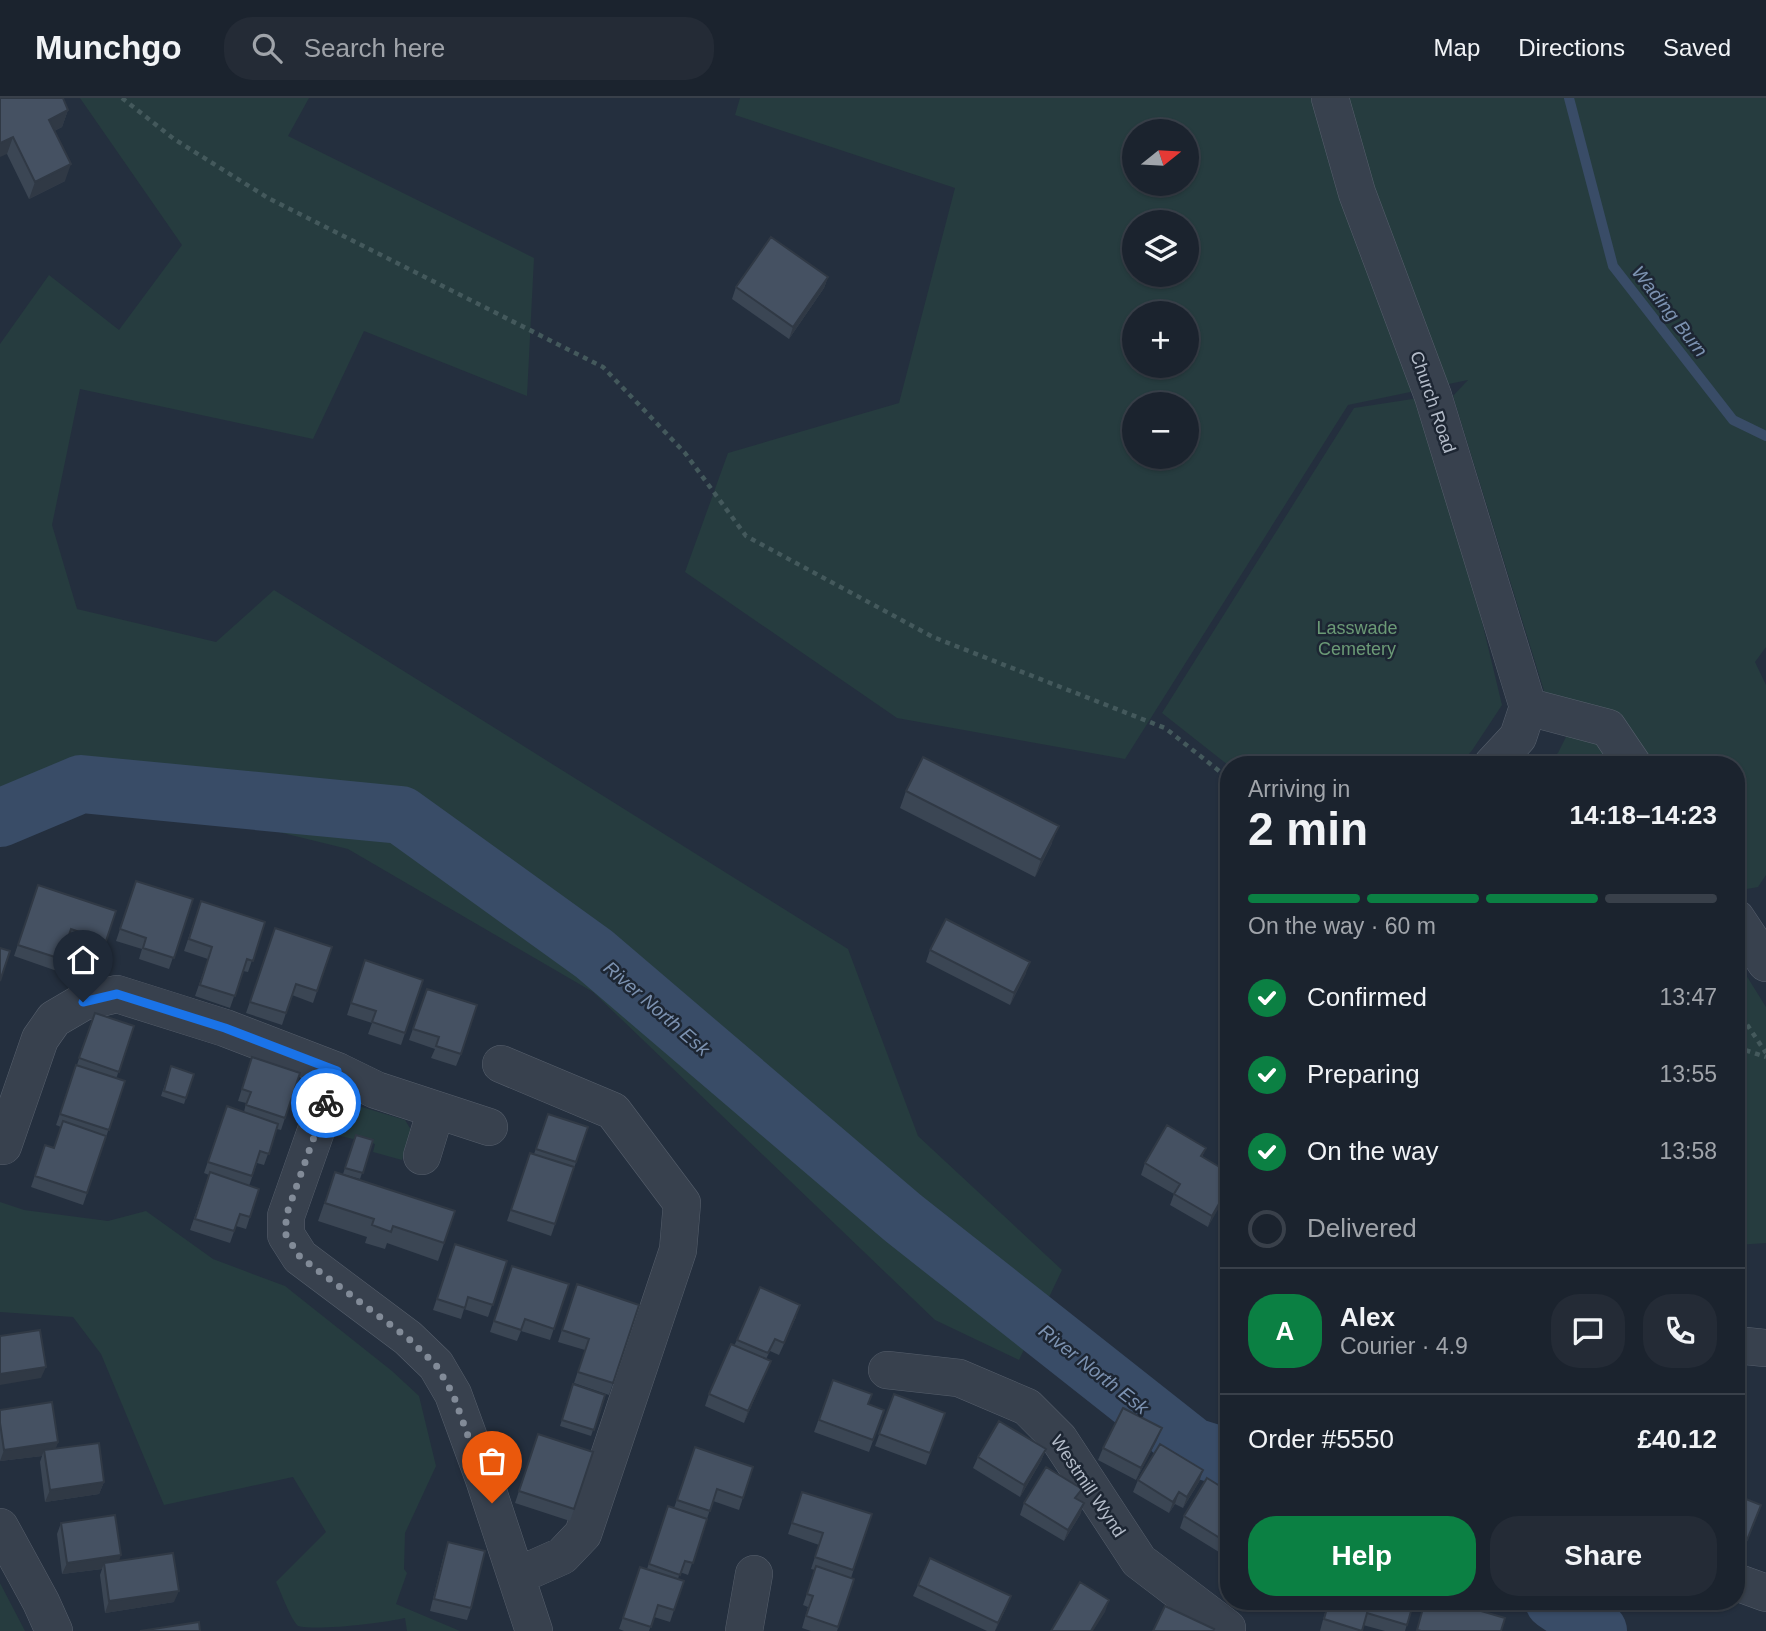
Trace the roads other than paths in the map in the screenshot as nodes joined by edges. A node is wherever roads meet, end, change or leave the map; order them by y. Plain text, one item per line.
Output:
1 (1330, 98) edge
2 (1528, 708) junction
3 (1500, 756) edge
4 (1627, 756) edge
5 (1745, 932) edge
6 (1766, 963) edge
7 (501, 1064) dead end
8 (337, 1071) junction
9 (8, 1104) edge
10 (436, 1110) junction
11 (489, 1127) dead end
12 (3, 1146) dead end
13 (422, 1156) dead end
14 (1745, 1346) edge
15 (1766, 1348) edge
16 (887, 1370) dead end
17 (0, 1527) edge
18 (754, 1574) dead end
19 (517, 1576) junction
20 (1745, 1585) edge
21 (1766, 1593) edge
22 (54, 1631) edge
23 (534, 1631) edge
24 (744, 1631) edge
25 (1227, 1631) edge

1 - 2 street, Church Road
2 - 3 street
2 - 4 street
5 - 6 street
7 - 19 street
8 - 9 street
8 - 10 street
8 - 19 street
9 - 12 street
10 - 11 street
10 - 13 street
14 - 15 street
16 - 25 street, Westmill Wynd
17 - 22 street
18 - 24 street
19 - 23 street
20 - 21 street

